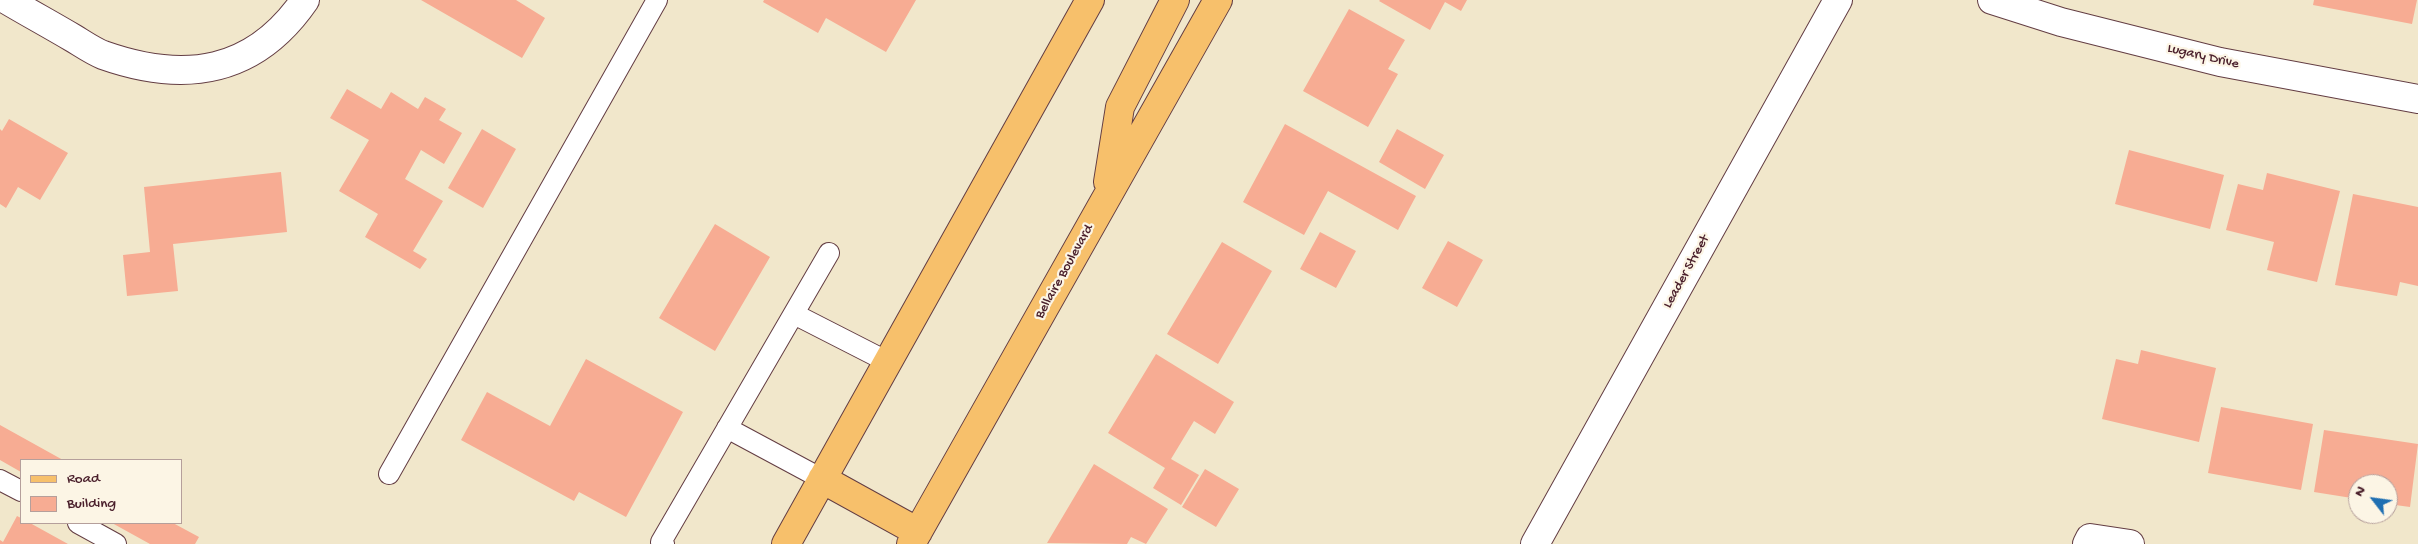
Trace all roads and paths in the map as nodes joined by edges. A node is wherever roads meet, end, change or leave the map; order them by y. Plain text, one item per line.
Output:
1 (7, 0) edge
2 (305, 0) edge
3 (657, 0) edge
4 (1090, 0) edge
5 (1175, 0) edge
6 (1218, 0) edge
7 (1838, 0) edge
8 (1992, 0) edge
9 (2418, 99) edge
10 (1105, 200) junction
11 (829, 253) dead end
12 (794, 314) junction
13 (888, 362) junction
14 (727, 428) junction
15 (390, 474) dead end
16 (822, 479) junction
17 (0, 480) edge
18 (20, 490) edge
19 (80, 524) edge
20 (915, 538) edge
21 (2088, 541) edge
22 (116, 544) edge
23 (664, 544) edge
24 (786, 544) edge
25 (1535, 544) edge
26 (2130, 544) edge

1 - 2 street
3 - 15 lane
4 - 13 main road
5 - 10 main road
6 - 10 main road, Bellaire Boulevard
7 - 25 street, Leader Street
8 - 9 street, Lugary Drive
10 - 20 main road, Bellaire Boulevard
11 - 12 lane
12 - 13 lane
12 - 14 lane
13 - 16 main road
14 - 16 lane
14 - 23 lane
16 - 20 main road
16 - 24 main road
17 - 18 lane
19 - 22 lane
21 - 26 street

